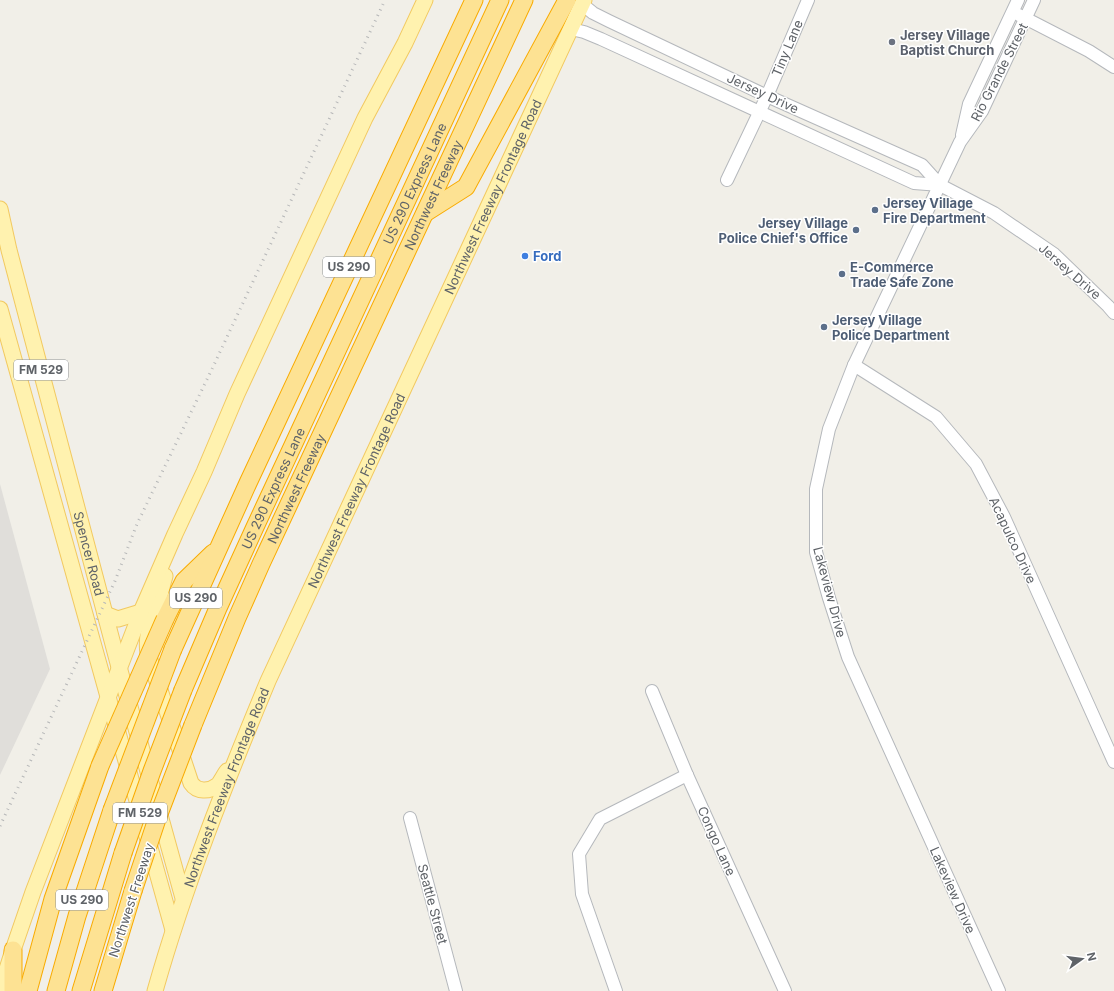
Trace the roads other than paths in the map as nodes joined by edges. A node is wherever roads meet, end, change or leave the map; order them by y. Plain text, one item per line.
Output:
1 (425, 0) edge
2 (500, 0) edge
3 (524, 0) edge
4 (808, 0) edge
5 (1018, 0) edge
6 (1034, 0) edge
7 (578, 1) edge
8 (472, 2) edge
9 (1012, 12) junction
10 (1025, 18) junction
11 (571, 29) junction
12 (1114, 67) edge
13 (767, 96) junction
14 (759, 111) junction
15 (960, 142) junction
16 (727, 180) dead end
17 (940, 185) junction
18 (0, 208) edge
19 (425, 213) junction
20 (0, 309) edge
21 (1114, 313) edge
22 (854, 365) junction
23 (175, 534) junction
24 (219, 547) junction
25 (141, 612) junction
26 (105, 614) junction
27 (119, 667) junction
28 (652, 691) dead end
29 (108, 696) junction
30 (236, 758) junction
31 (1114, 762) edge
32 (687, 775) junction
33 (410, 818) dead end
34 (183, 898) junction
35 (172, 930) junction
36 (13, 950) junction
37 (0, 991) edge
38 (13, 991) edge
39 (28, 991) edge
40 (56, 991) edge
41 (81, 991) edge
42 (103, 991) edge
43 (155, 991) edge
44 (456, 991) edge
45 (616, 991) edge
46 (785, 991) edge
47 (999, 991) edge

1 - 23 main road
2 - 41 highway, US 290 Express Lane, bridge
3 - 19 highway, Northwest Freeway / US 290
4 - 13 street, Tiny Lane
5 - 9 street, Rio Grande Street
6 - 10 street, Rio Grande Street
7 - 11 main road, Northwest Freeway Frontage Road
7 - 13 street, Jersey Drive
7 - 19 highway
8 - 24 highway, US 290
9 - 10 street
9 - 15 street, Rio Grande Street
10 - 12 street
10 - 15 street, Rio Grande Street
11 - 14 street, Jersey Drive
11 - 30 main road, Northwest Freeway Frontage Road
13 - 14 street, Tiny Lane
13 - 17 street, Jersey Drive
14 - 16 street, Tiny Lane
14 - 17 street, Jersey Drive
15 - 17 street, Rio Grande Street
17 - 21 street, Jersey Drive
17 - 22 street, Lakeview Drive
18 - 26 main road, Spencer Road / FM 529
19 - 42 highway, Northwest Freeway / US 290, bridge
20 - 29 main road, Spencer Road / FM 529
22 - 31 street, Acapulco Drive
22 - 47 street, Lakeview Drive
23 - 25 main road
23 - 30 main road
24 - 39 highway, bridge
24 - 40 highway, US 290, bridge
25 - 26 main road
25 - 27 main road
26 - 27 main road, Spencer Road / FM 529
27 - 29 main road
27 - 34 main road, Spencer Road / FM 529
28 - 32 street, Congo Lane
29 - 35 main road, Spencer Road / FM 529
29 - 36 main road
30 - 34 main road, Northwest Freeway Frontage Road
32 - 45 street
32 - 46 street, Congo Lane
33 - 44 street, Seattle Street
34 - 35 main road, Northwest Freeway Frontage Road
35 - 43 main road, Northwest Freeway Frontage Road
36 - 37 main road
36 - 38 highway

